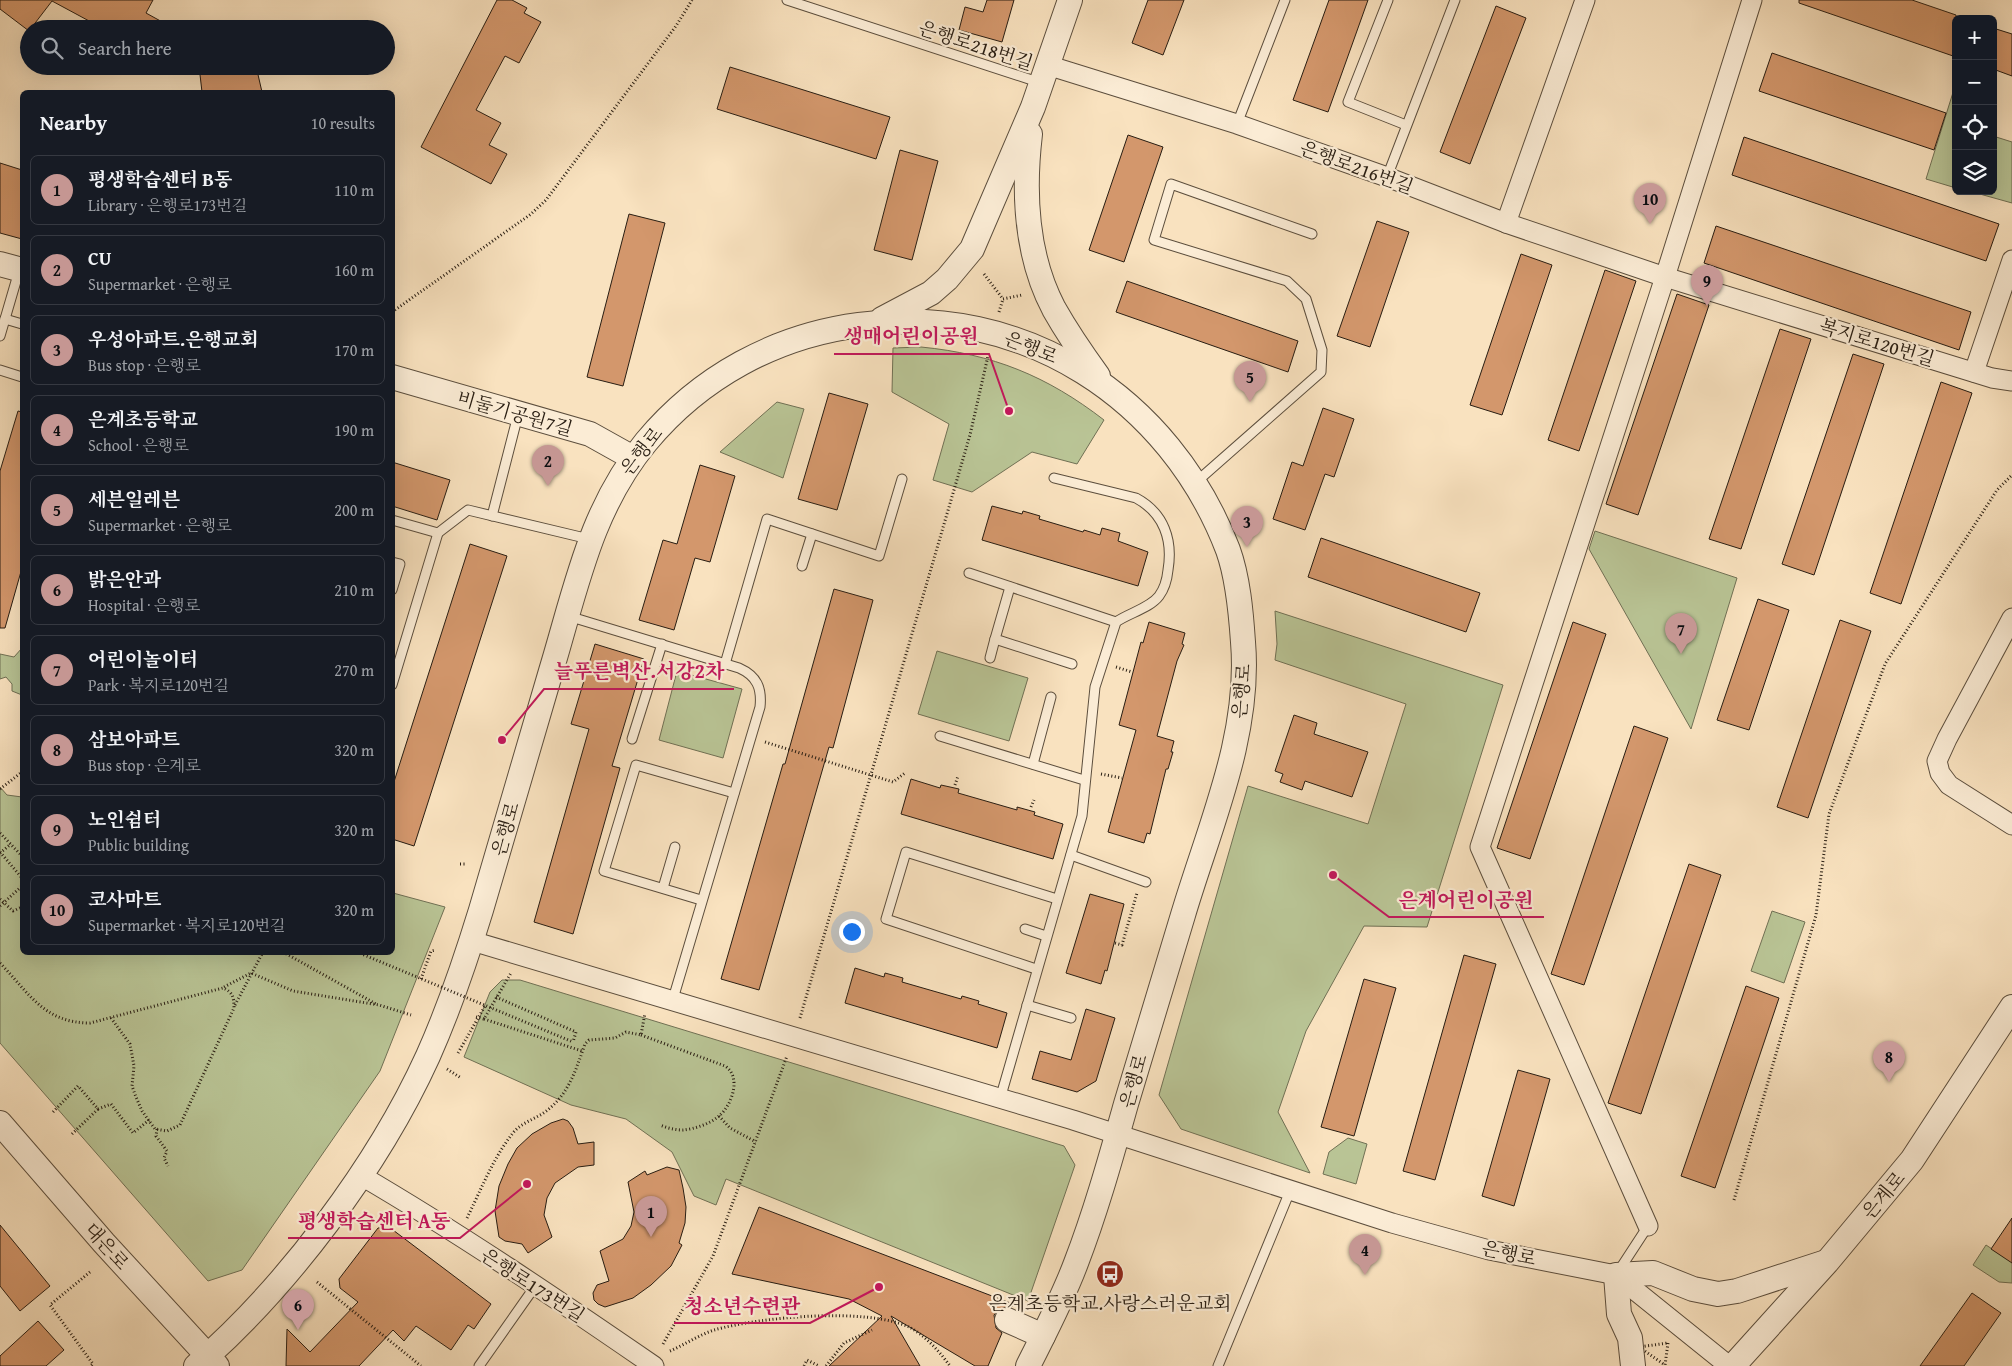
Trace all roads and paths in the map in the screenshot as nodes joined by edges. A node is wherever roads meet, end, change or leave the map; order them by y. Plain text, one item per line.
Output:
1 (692, 0) edge
2 (787, 0) edge
3 (1070, 0) edge
4 (1285, 0) edge
5 (1388, 0) edge
6 (1455, 0) edge
7 (1585, 0) edge
8 (1752, 0) edge
9 (1044, 74) junction
10 (1033, 107) junction
11 (1237, 124) junction
12 (1406, 125) junction
13 (1387, 177) junction
14 (1506, 223) junction
15 (1312, 234) dead end
16 (2012, 260) edge
17 (14, 268) edge
18 (984, 274) dead end
19 (1666, 277) junction
20 (1027, 294) dead end
21 (1004, 299) junction
22 (395, 310) edge
23 (999, 314) dead end
24 (5, 319) junction
25 (876, 322) junction
26 (20, 323) edge
27 (0, 336) edge
28 (988, 355) dead end
29 (0, 370) edge
30 (1974, 372) junction
31 (20, 376) edge
32 (395, 378) edge
33 (2012, 381) edge
34 (1104, 386) junction
35 (518, 415) junction
36 (633, 458) junction
37 (2012, 475) edge
38 (1054, 478) dead end
39 (902, 479) dead end
40 (1195, 483) junction
41 (492, 516) junction
42 (395, 521) edge
43 (438, 533) junction
44 (812, 534) junction
45 (589, 539) junction
46 (395, 563) edge
47 (802, 566) dead end
48 (969, 573) dead end
49 (395, 580) edge
50 (1010, 587) junction
51 (568, 616) junction
52 (2012, 618) edge
53 (1116, 622) junction
54 (995, 638) junction
55 (662, 644) junction
56 (990, 658) dead end
57 (725, 664) junction
58 (1072, 664) dead end
59 (1115, 667) dead end
60 (395, 672) edge
61 (1132, 672) dead end
62 (1051, 697) dead end
63 (940, 736) dead end
64 (632, 739) dead end
65 (765, 742) dead end
66 (1032, 764) junction
67 (905, 773) dead end
68 (1098, 773) dead end
69 (20, 774) edge
70 (871, 775) junction
71 (958, 776) dead end
72 (1122, 778) dead end
73 (1084, 780) junction
74 (955, 784) dead end
75 (0, 789) edge
76 (734, 793) junction
77 (1034, 800) dead end
78 (1032, 807) dead end
79 (2012, 825) edge
80 (0, 833) edge
81 (11, 844) junction
82 (675, 847) dead end
83 (0, 853) edge
84 (20, 854) edge
85 (1071, 855) junction
86 (20, 876) edge
87 (1146, 882) dead end
88 (20, 888) edge
89 (663, 888) junction
90 (1137, 893) dead end
91 (1057, 899) junction
92 (702, 900) junction
93 (2, 901) edge
94 (0, 906) edge
95 (20, 909) edge
96 (1024, 929) dead end
97 (1046, 936) junction
98 (472, 941) junction
99 (1116, 943) dead end
100 (436, 950) dead end
101 (261, 955) edge
102 (288, 955) edge
103 (364, 955) edge
104 (0, 963) edge
105 (1036, 969) junction
106 (251, 973) junction
107 (512, 973) dead end
108 (421, 979) junction
109 (223, 988) junction
110 (496, 996) junction
111 (672, 999) junction
112 (379, 1005) junction
113 (1027, 1005) junction
114 (486, 1006) junction
115 (2012, 1007) edge
116 (234, 1008) junction
117 (646, 1012) dead end
118 (411, 1015) dead end
119 (476, 1017) dead end
120 (111, 1018) junction
121 (1071, 1018) dead end
122 (484, 1020) junction
123 (799, 1024) dead end
124 (641, 1035) junction
125 (582, 1051) junction
126 (458, 1053) dead end
127 (788, 1055) dead end
128 (1000, 1099) junction
129 (98, 1109) junction
130 (53, 1112) dead end
131 (719, 1116) junction
132 (148, 1120) junction
133 (0, 1123) edge
134 (660, 1125) dead end
135 (157, 1129) junction
136 (72, 1134) dead end
137 (1118, 1134) junction
138 (756, 1142) junction
139 (168, 1166) dead end
140 (360, 1175) junction
141 (1290, 1191) junction
142 (1734, 1200) dead end
143 (466, 1219) dead end
144 (1648, 1226) joint
145 (1827, 1262) junction
146 (90, 1272) dead end
147 (1616, 1276) junction
148 (317, 1282) dead end
149 (536, 1285) junction
150 (1007, 1320) dead end
151 (872, 1330) dead end
152 (1042, 1336) junction
153 (664, 1344) dead end
154 (670, 1352) dead end
155 (207, 1363) edge
156 (91, 1366) edge
157 (421, 1366) edge
158 (479, 1366) edge
159 (654, 1366) edge
160 (804, 1366) edge
161 (819, 1366) edge
162 (826, 1366) edge
163 (950, 1366) edge
164 (1028, 1366) edge
165 (1218, 1366) edge
166 (1633, 1366) edge
167 (1731, 1366) edge

1 - 22 path
2 - 9 lane, 은행로218번길
3 - 9 street
4 - 11 lane
5 - 12 lane
6 - 12 lane
7 - 14 street
8 - 19 street
9 - 10 street
9 - 11 street, 은행로216번길
10 - 25 street
10 - 34 street
11 - 13 street, 은행로216번길
12 - 13 lane
13 - 14 street, 은행로216번길
14 - 19 street, 은행로216번길
15 - 40 lane
16 - 30 street
17 - 24 lane
18 - 21 path
19 - 30 street, 복지로120번길
19 - 144 street
20 - 21 path
21 - 23 path
24 - 26 lane
24 - 27 lane
25 - 34 street, 은행로
25 - 36 street, 은행로
28 - 70 path
29 - 31 lane
30 - 33 street, 복지로120번길
32 - 35 street, 비둘기공원7길
34 - 40 street, 은행로
35 - 36 street, 비둘기공원7길
35 - 41 lane
36 - 45 street, 은행로
37 - 142 path
38 - 53 lane
39 - 44 lane
40 - 137 street, 은행로
41 - 43 lane
41 - 45 lane
42 - 43 lane
43 - 60 lane
44 - 47 lane
44 - 57 lane
45 - 51 street, 은행로
46 - 49 lane
48 - 50 lane
50 - 53 lane
50 - 54 lane
51 - 55 lane
51 - 98 street, 은행로
52 - 79 street
53 - 73 lane
54 - 56 lane
54 - 58 lane
55 - 57 lane
55 - 64 lane
57 - 76 lane
59 - 61 path
62 - 66 lane
63 - 66 lane
65 - 70 path
66 - 73 lane
67 - 70 path
68 - 72 path
69 - 75 path
70 - 123 path
71 - 74 path
73 - 85 lane
76 - 89 lane
76 - 92 lane
77 - 78 path
80 - 81 path
81 - 83 path
81 - 84 path
82 - 89 lane
83 - 86 path
85 - 87 lane
85 - 91 lane
88 - 93 path
89 - 92 lane
90 - 99 path
91 - 97 lane
91 - 105 lane
92 - 111 lane
93 - 94 path
93 - 95 path
96 - 97 lane
97 - 105 lane
98 - 111 street, 은행로
98 - 140 street, 은행로
100 - 108 path
101 - 106 path
102 - 112 path
103 - 108 path, bridge
104 - 120 path
105 - 113 lane
106 - 109 path
106 - 112 path
106 - 116 path
107 - 110 path
108 - 114 path, bridge
109 - 116 path
109 - 120 path
110 - 114 path, bridge
110 - 122 path
111 - 128 street, 은행로
112 - 118 path
113 - 121 lane
113 - 128 lane
114 - 126 path, bridge
115 - 145 street, 은계로
116 - 135 path
117 - 124 path
119 - 122 path
120 - 132 path
122 - 125 path
124 - 125 path
124 - 131 path
125 - 143 path
127 - 138 path
128 - 137 street, 은행로
129 - 130 path
129 - 132 path
129 - 136 path
131 - 134 path
131 - 138 path
132 - 135 path
133 - 155 street, 대은로
135 - 139 path
137 - 141 street, 은행로
137 - 152 street, 은행로
138 - 153 path
140 - 149 street, 은행로173번길
140 - 155 street, 은행로
141 - 147 street, 은행로
141 - 165 lane
144 - 147 lane
145 - 147 street
145 - 167 street, 은계로
146 - 156 path
147 - 166 street
147 - 167 street
148 - 157 path
149 - 158 lane
149 - 159 street, 은행로173번길
150 - 152 street
151 - 162 path
152 - 164 street, 은행로
154 - 163 path
160 - 161 path

